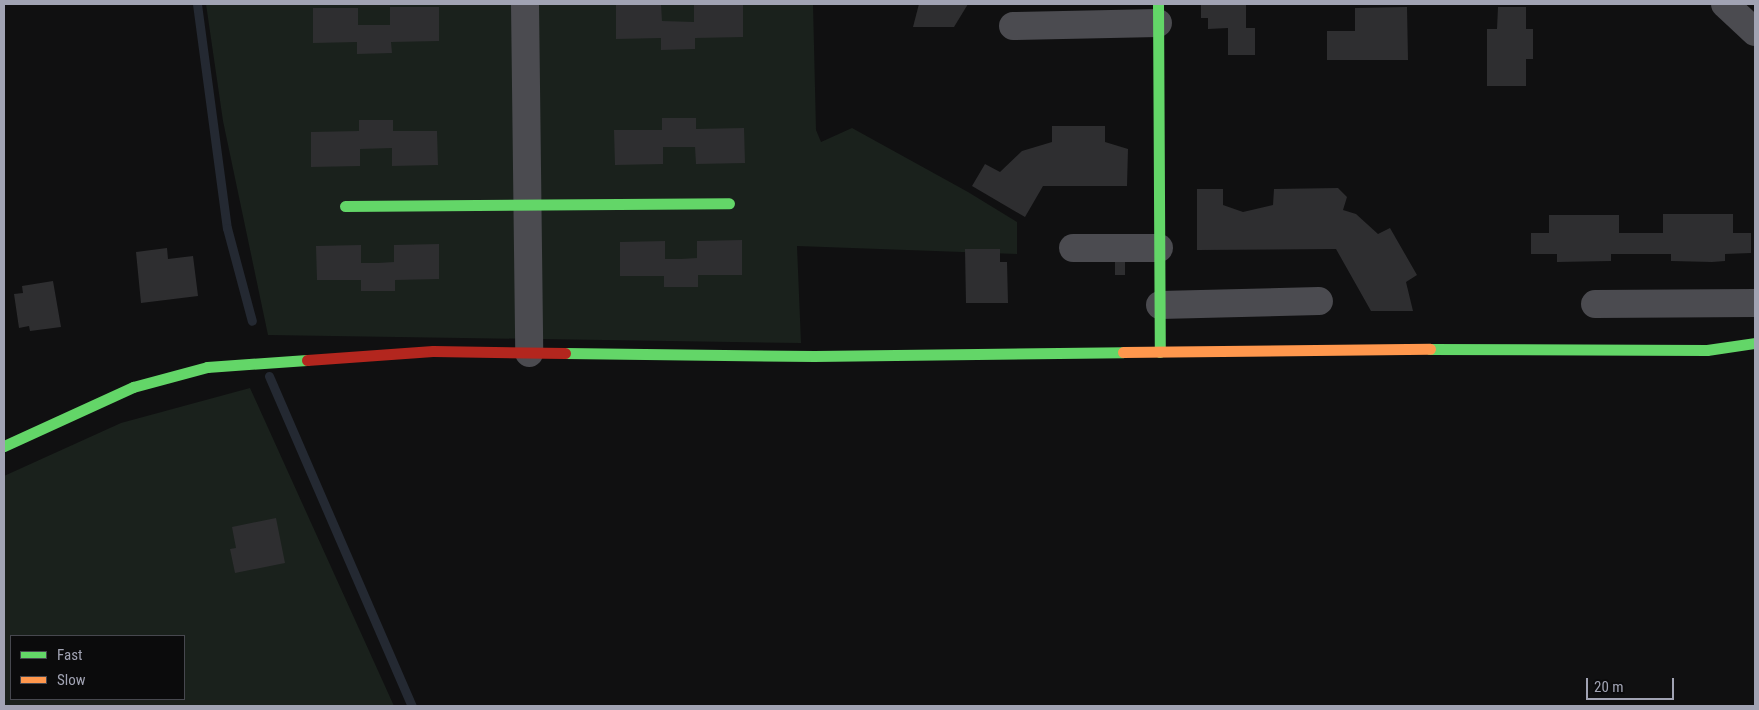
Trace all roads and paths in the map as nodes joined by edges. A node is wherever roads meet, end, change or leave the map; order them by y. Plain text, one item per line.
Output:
1 (525, 4) edge
2 (1724, 4) edge
3 (1158, 14) edge
4 (1013, 26) dead end
5 (1755, 32) edge
6 (729, 203) dead end
7 (527, 205) junction
8 (345, 206) dead end
9 (1073, 248) dead end
10 (1159, 248) junction
11 (1319, 301) dead end
12 (1755, 303) edge
13 (1595, 304) dead end
14 (1160, 305) junction
15 (1755, 344) edge
16 (1160, 352) junction
17 (529, 353) junction
18 (4, 446) edge

1 - 7 street
2 - 5 street
3 - 4 street
3 - 10 street
6 - 7 street
7 - 8 street
7 - 17 street
9 - 10 street
10 - 14 street
11 - 14 street
12 - 13 street
14 - 16 street
15 - 16 street
16 - 17 street
17 - 18 street

